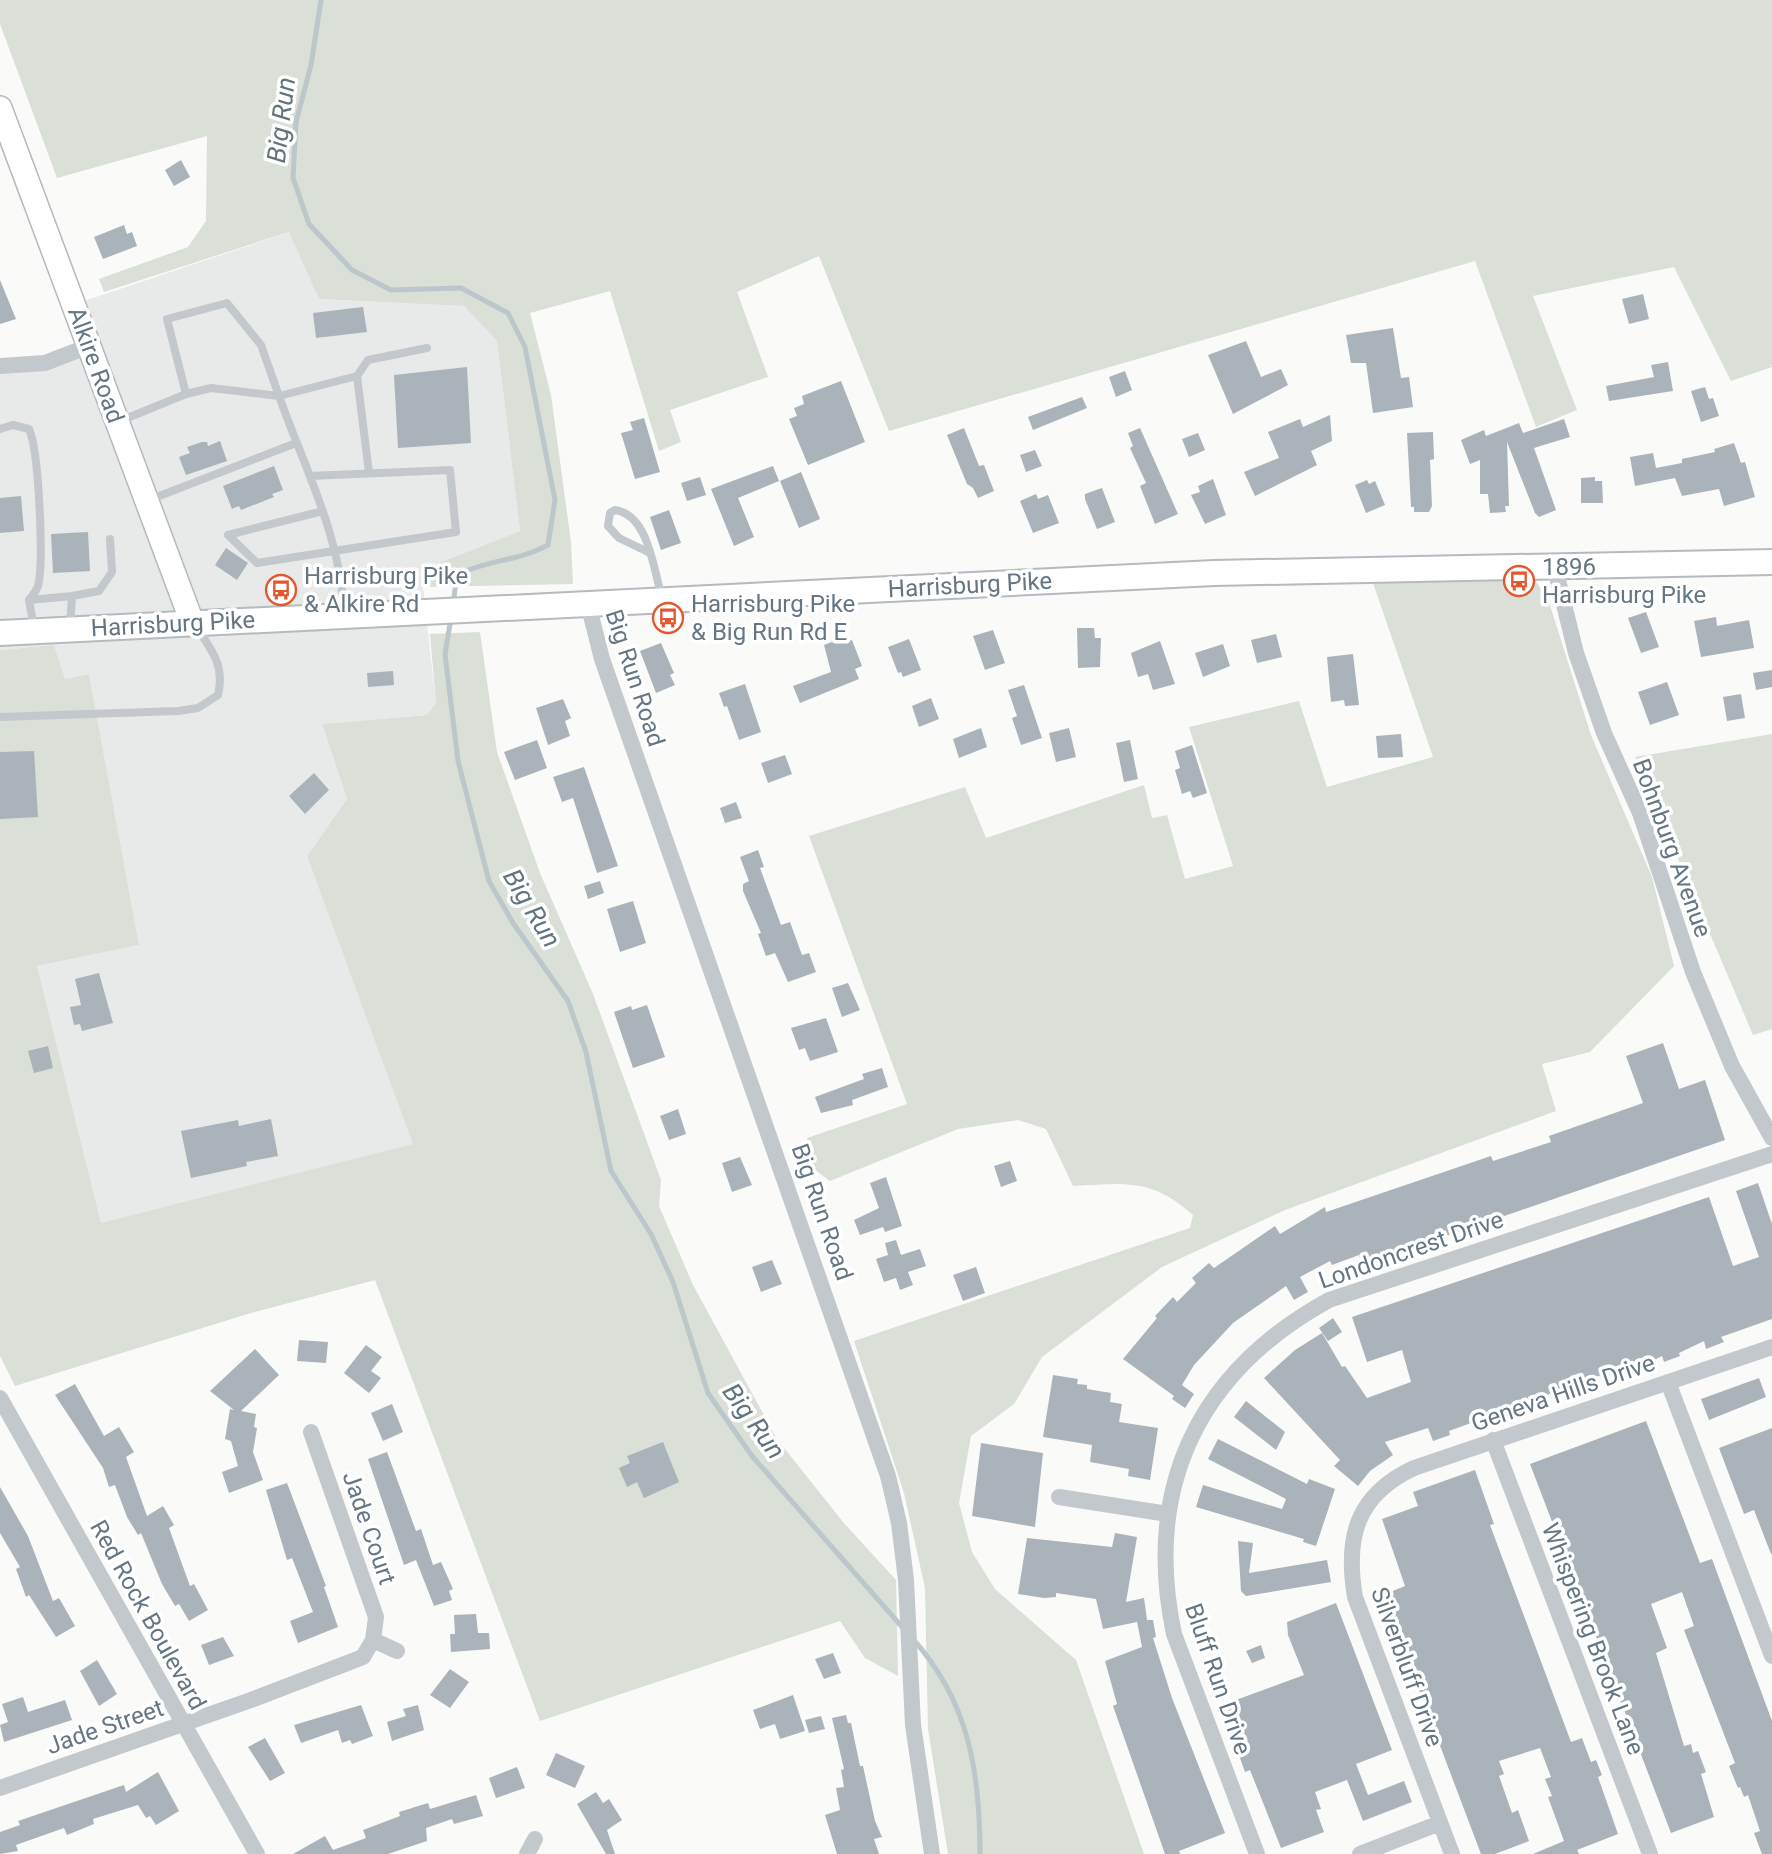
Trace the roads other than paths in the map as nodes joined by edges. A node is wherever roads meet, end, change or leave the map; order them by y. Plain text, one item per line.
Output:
1 (0, 108) edge
2 (89, 346) junction
3 (427, 348) dead end
4 (0, 366) edge
5 (357, 376) junction
6 (186, 394) junction
7 (279, 396) junction
8 (118, 422) junction
9 (0, 429) edge
10 (296, 443) junction
11 (369, 473) junction
12 (310, 476) junction
13 (147, 501) junction
14 (323, 511) junction
15 (110, 539) dead end
16 (335, 551) junction
17 (648, 552) junction
18 (1772, 562) edge
19 (1554, 564) junction
20 (72, 596) junction
21 (29, 600) junction
22 (663, 600) junction
23 (588, 604) junction
24 (344, 615) junction
25 (192, 622) junction
26 (70, 629) junction
27 (35, 631) junction
28 (0, 633) edge
29 (0, 717) edge
30 (1772, 1139) edge
31 (1772, 1154) edge
32 (1772, 1347) edge
33 (1668, 1382) junction
34 (0, 1398) edge
35 (311, 1432) dead end
36 (1493, 1440) junction
37 (1375, 1495) joint
38 (1059, 1497) dead end
39 (1168, 1514) junction
40 (373, 1640) junction
41 (397, 1651) dead end
42 (1772, 1656) edge
43 (183, 1724) junction
44 (0, 1788) edge
45 (1440, 1823) junction
46 (535, 1839) dead end
47 (257, 1854) edge
48 (527, 1854) edge
49 (932, 1854) edge
50 (1257, 1854) edge
51 (1360, 1854) edge
52 (1452, 1854) edge
53 (1650, 1854) edge

1 - 2 main road, Alkire Road
2 - 4 street
2 - 8 main road, Alkire Road
3 - 5 lane
5 - 7 lane
5 - 11 lane
6 - 7 lane
6 - 7 lane
6 - 8 lane
7 - 10 lane
8 - 13 main road, Alkire Road
9 - 21 lane
10 - 12 lane
10 - 13 lane
11 - 12 lane
11 - 16 lane
12 - 14 lane
13 - 25 main road, Alkire Road
14 - 16 lane
14 - 16 lane
15 - 20 lane
16 - 24 lane
17 - 17 lane
17 - 22 lane
18 - 19 main road, Harrisburg Pike
19 - 22 main road, Harrisburg Pike
19 - 30 street, Bohnburg Avenue
20 - 21 lane
20 - 26 lane
21 - 27 lane
22 - 23 main road, Harrisburg Pike
23 - 24 main road, Harrisburg Pike
23 - 49 street, Big Run Road
24 - 25 main road, Harrisburg Pike
25 - 26 main road, Harrisburg Pike
25 - 29 lane
26 - 27 main road, Harrisburg Pike
27 - 28 main road, Harrisburg Pike
31 - 39 street, Londoncrest Drive
32 - 33 street, Geneva Hills Drive
33 - 36 street, Geneva Hills Drive
33 - 42 street
34 - 43 street, Red Rock Boulevard
35 - 40 street, Jade Court
36 - 37 street, Geneva Hills Drive
36 - 53 street, Whispering Brook Lane
37 - 45 street, Silverbluff Drive
38 - 39 street
39 - 50 street, Bluff Run Drive
40 - 41 street
40 - 43 street, Jade Street
43 - 44 street, Jade Street
43 - 47 street, Red Rock Boulevard
45 - 51 street
45 - 52 street, Silverbluff Drive
46 - 48 street

